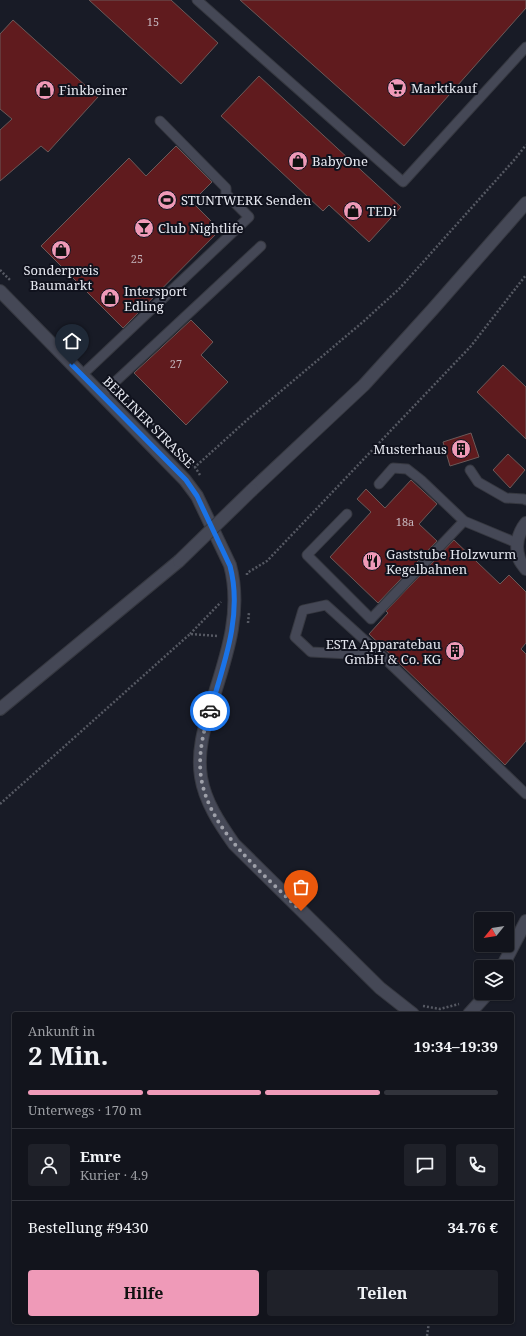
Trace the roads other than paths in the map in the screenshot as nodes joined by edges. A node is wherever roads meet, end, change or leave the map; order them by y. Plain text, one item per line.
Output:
1 (198, 0) edge
2 (526, 47) edge
3 (160, 121) dead end
4 (526, 203) edge
5 (261, 246) dead end
6 (0, 291) edge
7 (82, 375) junction
8 (101, 394) junction
9 (470, 470) dead end
10 (379, 484) dead end
11 (526, 500) edge
12 (347, 514) dead end
13 (464, 520) junction
14 (526, 523) edge
15 (517, 543) junction
16 (526, 569) edge
17 (380, 654) junction
18 (0, 709) edge
19 (526, 794) edge
20 (526, 921) edge
21 (506, 960) edge
22 (482, 1000) edge
23 (410, 1012) edge
24 (471, 1012) edge

1 - 2 lane
3 - 7 lane
4 - 18 street, bridge
5 - 8 lane
6 - 7 street, BERLINER STRASSE
7 - 8 street, BERLINER STRASSE
8 - 23 street, BERLINER STRASSE
9 - 11 lane
10 - 13 lane
12 - 13 lane
13 - 15 lane
14 - 15 street
15 - 16 street
17 - 17 lane
17 - 19 lane
20 - 21 street
22 - 24 street

